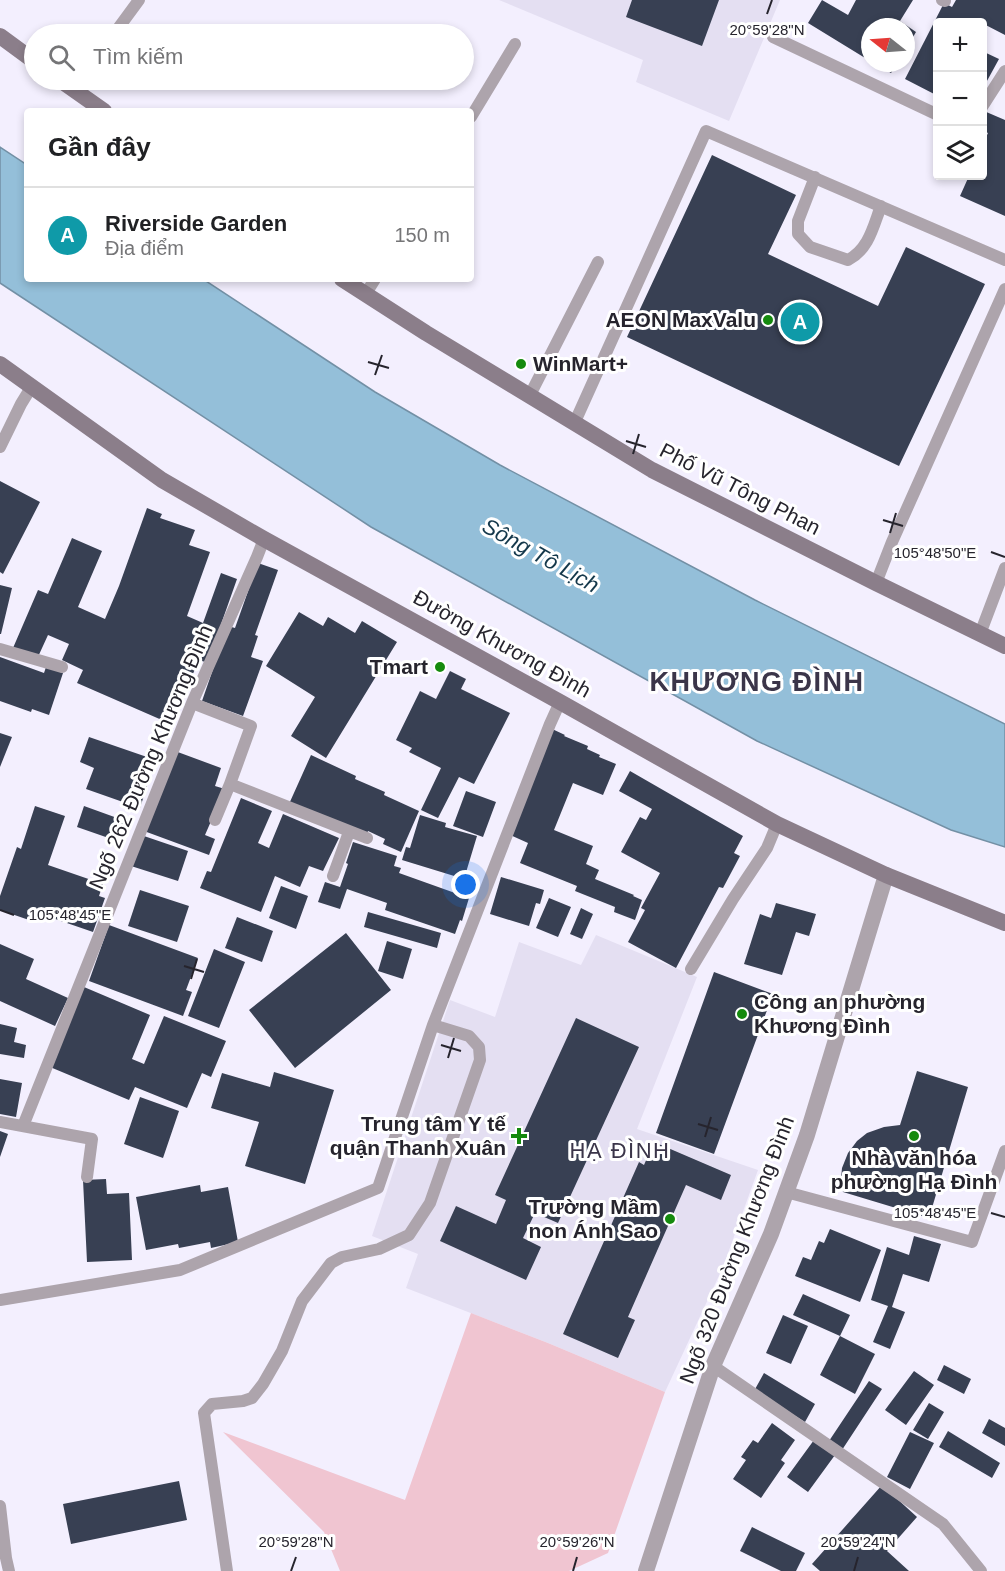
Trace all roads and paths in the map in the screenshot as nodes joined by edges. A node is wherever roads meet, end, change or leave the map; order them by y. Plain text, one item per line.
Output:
1 (139, 0) edge
2 (121, 24) edge
3 (0, 36) edge
4 (773, 37) dead end
5 (514, 44) dead end
6 (24, 54) edge
7 (1005, 71) edge
8 (84, 90) edge
9 (987, 99) edge
10 (101, 108) edge
11 (474, 112) edge
12 (933, 113) edge
13 (814, 177) junction
14 (881, 206) junction
15 (1005, 260) edge
16 (598, 262) dead end
17 (346, 282) edge
18 (373, 282) edge
19 (1005, 289) edge
20 (365, 295) junction
21 (0, 364) edge
22 (32, 386) junction
23 (530, 395) junction
24 (574, 424) junction
25 (0, 447) edge
26 (264, 538) junction
27 (1005, 568) edge
28 (876, 583) junction
29 (980, 634) junction
30 (1005, 646) edge
31 (0, 649) edge
32 (62, 667) dead end
33 (560, 702) junction
34 (192, 703) junction
35 (230, 784) junction
36 (215, 820) dead end
37 (777, 824) junction
38 (349, 832) junction
39 (367, 838) dead end
40 (886, 875) junction
41 (333, 876) dead end
42 (1005, 923) edge
43 (691, 969) dead end
44 (433, 1025) junction
45 (0, 1122) edge
46 (23, 1126) junction
47 (1005, 1151) edge
48 (87, 1177) dead end
49 (786, 1192) junction
50 (0, 1300) edge
51 (713, 1366) junction
52 (0, 1506) edge
53 (3, 1558) edge
54 (9, 1571) edge
55 (227, 1571) edge
56 (646, 1571) edge
57 (981, 1571) edge

1 - 2 lane
3 - 6 main road
4 - 12 lane
5 - 11 lane
7 - 9 lane
8 - 10 main road
13 - 14 lane
13 - 14 lane
13 - 24 lane
14 - 15 lane
16 - 23 lane
17 - 20 main road, Phố Vũ Tông Phan
18 - 20 lane
19 - 28 lane
20 - 23 main road, Phố Vũ Tông Phan
21 - 22 main road, Đường Khương Đình
22 - 25 lane
22 - 26 main road, Đường Khương Đình
23 - 24 main road, Phố Vũ Tông Phan
24 - 28 main road, Phố Vũ Tông Phan
26 - 33 main road, Đường Khương Đình
26 - 34 lane, Ngõ 262 Đường Khương Đình
27 - 29 lane
28 - 29 main road, Phố Vũ Tông Phan
29 - 30 main road, Phố Vũ Tông Phan
31 - 32 lane
33 - 37 main road, Đường Khương Đình
33 - 44 lane
34 - 35 lane
34 - 46 lane, Ngõ 262 Đường Khương Đình
35 - 36 lane
35 - 38 lane
37 - 40 main road, Đường Khương Đình
37 - 43 lane
38 - 39 lane
38 - 41 lane
40 - 42 main road, Đường Khương Đình
40 - 49 street, Ngõ 320 Đường Khương Đình
44 - 50 lane
44 - 55 lane
45 - 46 lane
46 - 48 lane
47 - 49 lane
49 - 51 street, Ngõ 320 Đường Khương Đình
51 - 56 street, Ngõ 320 Đường Khương Đình
51 - 57 lane
52 - 53 lane
53 - 54 lane

